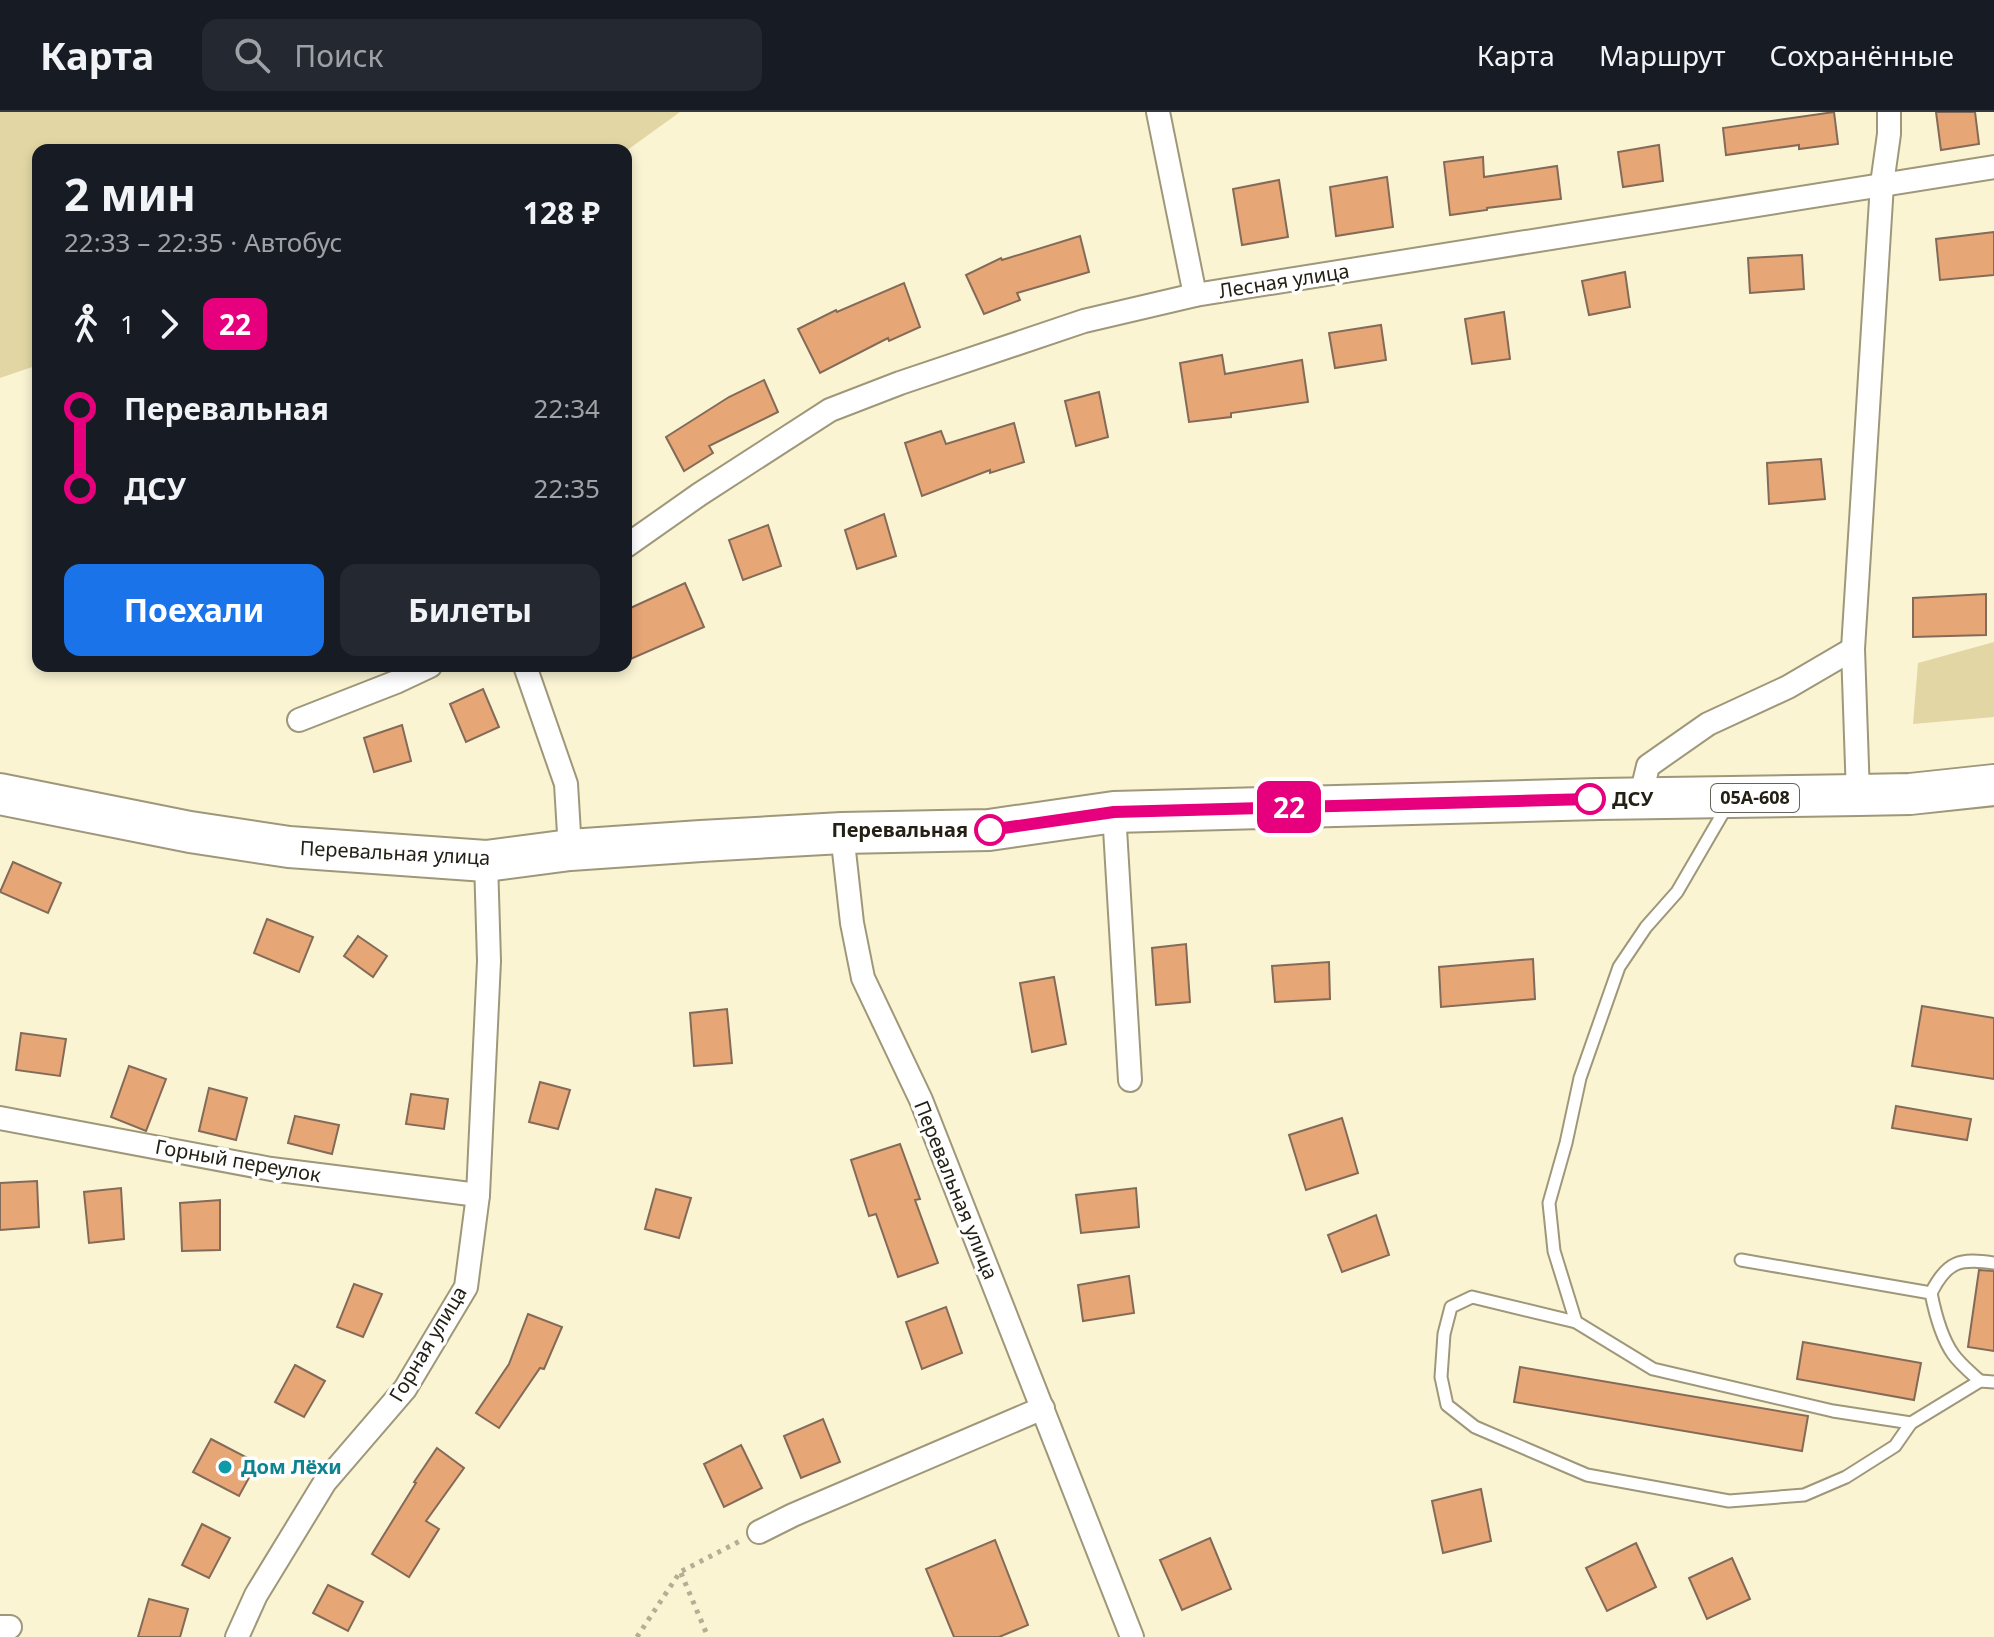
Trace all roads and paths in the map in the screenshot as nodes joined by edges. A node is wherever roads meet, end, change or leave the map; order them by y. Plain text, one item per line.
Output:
1 (1158, 112) edge
2 (1889, 112) edge
3 (1994, 167) edge
4 (1882, 184) junction
5 (1195, 295) junction
6 (632, 542) edge
7 (1853, 649) junction
8 (417, 672) edge
9 (527, 672) edge
10 (299, 720) dead end
11 (1994, 785) edge
12 (0, 794) edge
13 (1858, 795) junction
14 (1731, 798) junction
15 (1640, 799) junction
16 (1114, 812) junction
17 (842, 833) junction
18 (570, 850) junction
19 (486, 861) junction
20 (1130, 1080) dead end
21 (0, 1118) edge
22 (478, 1195) junction
23 (1741, 1260) dead end
24 (1994, 1263) edge
25 (1931, 1293) junction
26 (1576, 1322) junction
27 (1980, 1381) junction
28 (1994, 1382) edge
29 (1043, 1408) junction
30 (1911, 1423) junction
31 (759, 1532) joint
32 (680, 1572) junction
33 (237, 1637) edge
34 (637, 1637) edge
35 (708, 1637) edge
36 (1132, 1637) edge

1 - 5 street
2 - 4 street
3 - 4 street, Лесная улица
4 - 5 street, Лесная улица
4 - 7 street
5 - 6 street, Лесная улица
7 - 13 street
7 - 15 street
8 - 10 street
9 - 18 street
11 - 13 highway, Перевальная улица / 05А-608
12 - 19 highway, Перевальная улица / 05А-608
13 - 14 highway, Перевальная улица / 05А-608
14 - 15 highway, Перевальная улица / 05А-608
14 - 26 lane
15 - 16 highway, Перевальная улица / 05А-608
16 - 17 highway, Перевальная улица / 05А-608
16 - 20 street
17 - 18 highway, Перевальная улица / 05А-608
17 - 29 street, Перевальная улица
18 - 19 highway, Перевальная улица / 05А-608
19 - 22 street, Горная улица
21 - 22 street, Горный переулок
22 - 33 street, Горная улица
23 - 25 lane
24 - 25 lane
25 - 27 lane
26 - 30 lane
26 - 30 lane
27 - 28 lane
27 - 30 lane
29 - 31 street
29 - 36 street, Перевальная улица
31 - 32 path
32 - 34 path
32 - 35 path

